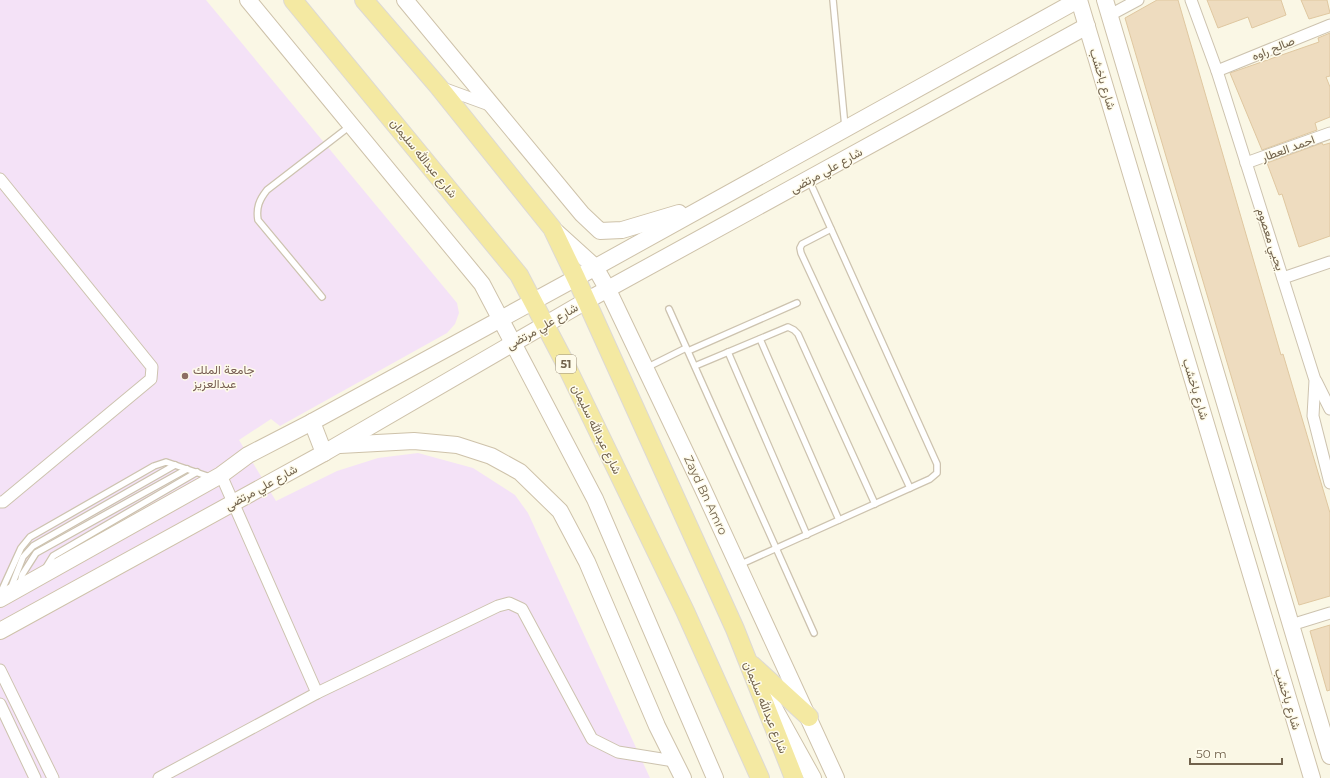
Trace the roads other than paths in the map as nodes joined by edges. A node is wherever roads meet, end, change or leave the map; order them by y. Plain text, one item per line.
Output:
1 (248, 0) edge
2 (293, 0) edge
3 (364, 0) edge
4 (405, 0) edge
5 (833, 0) edge
6 (1079, 0) edge
7 (1138, 0) edge
8 (1191, 0) edge
9 (1108, 8) edge
10 (1087, 26) junction
11 (1330, 26) edge
12 (1217, 71) junction
13 (438, 86) junction
14 (492, 106) junction
15 (352, 125) junction
16 (845, 129) junction
17 (1330, 133) edge
18 (1246, 163) junction
19 (0, 179) edge
20 (809, 180) junction
21 (708, 205) junction
22 (552, 228) junction
23 (831, 229) junction
24 (1330, 262) edge
25 (595, 267) junction
26 (576, 278) junction
27 (1283, 278) junction
28 (608, 290) junction
29 (322, 297) dead end
30 (533, 301) junction
31 (586, 301) junction
32 (797, 303) dead end
33 (669, 309) dead end
34 (500, 319) junction
35 (545, 325) junction
36 (760, 339) junction
37 (514, 343) junction
38 (687, 349) junction
39 (728, 352) junction
40 (695, 366) junction
41 (645, 368) junction
42 (1315, 380) junction
43 (1329, 403) edge
44 (312, 422) junction
45 (331, 449) junction
46 (175, 465) junction
47 (187, 469) junction
48 (197, 472) junction
49 (217, 476) junction
50 (1330, 483) edge
51 (910, 488) junction
52 (0, 502) edge
53 (232, 503) junction
54 (875, 504) junction
55 (839, 520) junction
56 (806, 535) junction
57 (776, 548) junction
58 (739, 565) junction
59 (40, 577) junction
60 (7, 594) edge
61 (1330, 613) edge
62 (1291, 625) junction
63 (0, 631) edge
64 (814, 633) dead end
65 (748, 662) junction
66 (0, 670) edge
67 (715, 678) junction
68 (317, 693) junction
69 (0, 704) edge
70 (809, 717) junction
71 (1330, 756) edge
72 (674, 761) junction
73 (35, 778) edge
74 (52, 778) edge
75 (159, 778) edge
76 (683, 778) edge
77 (715, 778) edge
78 (751, 778) edge
79 (760, 778) edge
80 (794, 778) edge
81 (813, 778) edge
82 (836, 778) edge
83 (1312, 778) edge

1 - 15 main road
2 - 30 main road, شارع عبدالله سليمان / 51
3 - 13 main road, شارع عبدالله سليمان
4 - 14 main road
5 - 16 lane
6 - 10 main road, شارع باخشب
6 - 16 main road, شارع علي مرتضى
7 - 9 street
8 - 12 street, يحيي معصوم
9 - 62 main road, شارع باخشب
10 - 20 main road, شارع علي مرتضى
10 - 83 main road, شارع باخشب
11 - 12 street, صالح راوه
12 - 18 street, يحيي معصوم
13 - 14 street
13 - 22 main road, شارع عبدالله سليمان
14 - 21 main road
15 - 29 lane
15 - 34 main road
16 - 21 main road, شارع علي مرتضى
17 - 18 street, احمد العطار
18 - 27 street, يحيي معصوم
19 - 52 street
20 - 23 lane
20 - 28 main road, شارع علي مرتضى
21 - 25 main road, شارع علي مرتضى
22 - 25 main road, Zayd Bn Amro
22 - 26 main road, شارع عبدالله سليمان
23 - 51 lane
23 - 51 lane
24 - 27 street
25 - 26 main road, شارع علي مرتضى
25 - 28 main road, Zayd Bn Amro
26 - 30 main road, شارع علي مرتضى
26 - 31 main road, شارع عبدالله سليمان
27 - 42 street, يحيي معصوم
28 - 31 main road, شارع علي مرتضى
28 - 41 main road, Zayd Bn Amro
30 - 34 main road, شارع علي مرتضى
30 - 35 main road, شارع عبدالله سليمان / 51
31 - 35 main road, شارع علي مرتضى
31 - 65 main road, شارع عبدالله سليمان
32 - 38 lane
33 - 38 lane
34 - 37 main road
34 - 44 main road, شارع علي مرتضى
35 - 37 main road, شارع علي مرتضى
35 - 67 main road, شارع عبدالله سليمان / 51
36 - 39 lane
36 - 54 lane
36 - 55 lane
37 - 45 main road, شارع علي مرتضى
37 - 77 main road
38 - 40 lane
38 - 41 lane
39 - 40 lane
39 - 56 lane
40 - 57 lane
41 - 58 main road, Zayd Bn Amro
42 - 43 street
42 - 50 street, يحيي معصوم
44 - 45 main road
44 - 49 main road, شارع علي مرتضى
45 - 53 main road, شارع علي مرتضى
45 - 72 main road
46 - 47 lane
46 - 60 lane
46 - 60 lane
47 - 48 lane
47 - 60 lane
48 - 49 lane
48 - 59 lane
49 - 53 street
49 - 59 main road, شارع علي مرتضى
51 - 54 lane
53 - 63 main road, شارع علي مرتضى
53 - 68 street
54 - 55 lane
55 - 56 lane
56 - 57 lane
57 - 58 lane
57 - 64 lane
58 - 70 main road, Zayd Bn Amro
59 - 60 main road, شارع علي مرتضى
61 - 62 street
62 - 71 main road, شارع باخشب
65 - 70 main road
65 - 80 main road, شارع عبدالله سليمان
65 - 81 main road
66 - 74 street
67 - 78 main road
67 - 79 main road, شارع عبدالله سليمان / 51
68 - 72 street
68 - 75 street
69 - 73 street
70 - 82 main road, Zayd Bn Amro
72 - 76 main road

